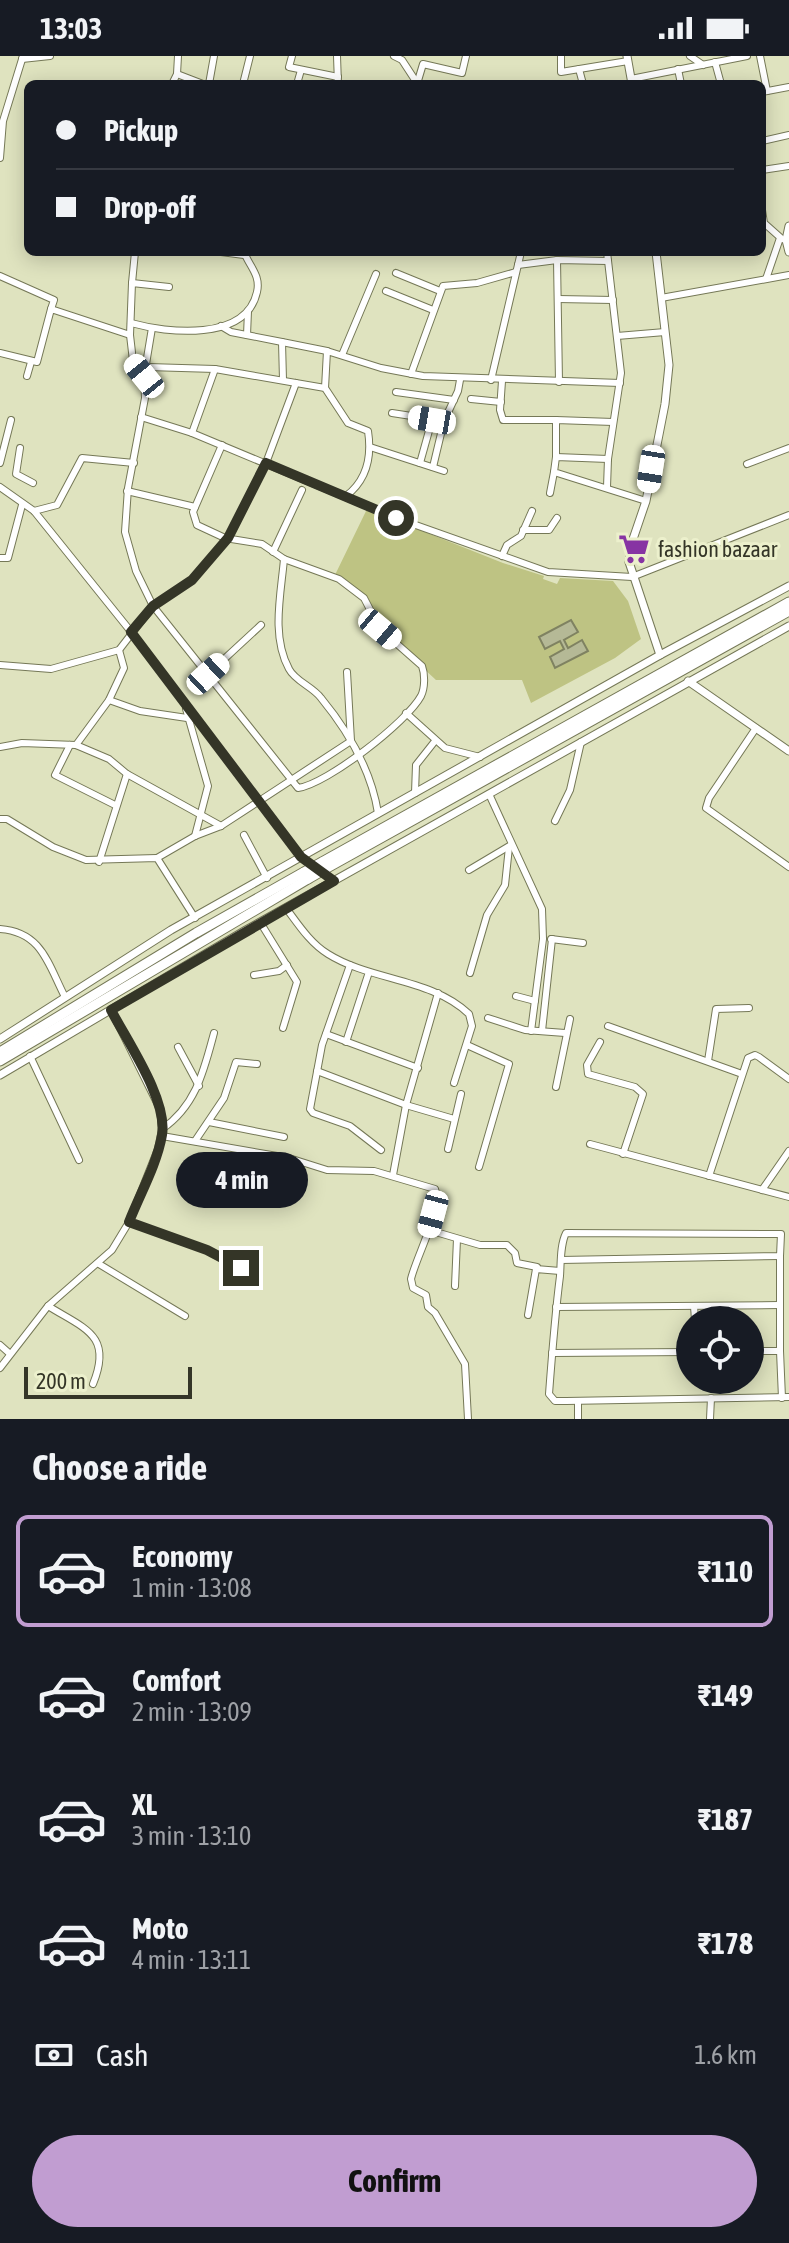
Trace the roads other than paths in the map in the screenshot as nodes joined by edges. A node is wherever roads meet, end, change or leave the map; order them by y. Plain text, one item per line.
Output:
1 (50, 56) edge
2 (178, 56) edge
3 (214, 56) edge
4 (250, 56) edge
5 (292, 56) edge
6 (337, 56) edge
7 (394, 56) edge
8 (466, 56) edge
9 (561, 56) edge
10 (690, 56) edge
11 (747, 56) edge
12 (760, 56) edge
13 (23, 57) edge
14 (628, 58) edge
15 (715, 62) junction
16 (703, 65) junction
17 (579, 69) junction
18 (678, 69) junction
19 (301, 70) junction
20 (561, 72) junction
21 (177, 74) junction
22 (174, 80) edge
23 (193, 80) edge
24 (210, 80) edge
25 (244, 80) edge
26 (298, 80) edge
27 (338, 80) edge
28 (414, 80) edge
29 (418, 80) edge
30 (561, 80) edge
31 (582, 80) edge
32 (632, 80) edge
33 (636, 80) edge
34 (680, 80) edge
35 (720, 80) edge
36 (763, 80) edge
37 (789, 87) edge
38 (766, 91) edge
39 (2, 118) edge
40 (789, 135) edge
41 (766, 140) edge
42 (0, 158) edge
43 (789, 166) edge
44 (766, 169) edge
45 (766, 225) edge
46 (789, 226) edge
47 (783, 239) junction
48 (789, 252) edge
49 (135, 256) edge
50 (245, 256) edge
51 (520, 256) edge
52 (607, 256) edge
53 (656, 256) edge
54 (557, 260) junction
55 (608, 261) junction
56 (517, 268) junction
57 (396, 273) dead end
58 (376, 274) dead end
59 (789, 275) edge
60 (0, 276) edge
61 (766, 279) junction
62 (132, 283) junction
63 (169, 287) dead end
64 (386, 291) dead end
65 (440, 291) junction
66 (661, 298) junction
67 (558, 299) junction
68 (613, 300) junction
69 (51, 309) junction
70 (433, 310) junction
71 (248, 311) junction
72 (131, 323) junction
73 (220, 326) junction
74 (152, 328) junction
75 (665, 332) junction
76 (130, 335) junction
77 (247, 335) junction
78 (617, 336) junction
79 (282, 342) junction
80 (327, 351) junction
81 (0, 353) edge
82 (342, 355) junction
83 (37, 363) junction
84 (148, 367) junction
85 (215, 369) junction
86 (411, 374) junction
87 (27, 376) dead end
88 (144, 376) junction
89 (283, 380) junction
90 (460, 380) junction
91 (491, 380) junction
92 (502, 381) junction
93 (559, 382) junction
94 (296, 383) junction
95 (620, 383) junction
96 (325, 388) junction
97 (396, 392) dead end
98 (471, 399) dead end
99 (454, 400) junction
100 (501, 402) junction
101 (392, 413) dead end
102 (141, 417) junction
103 (11, 420) dead end
104 (432, 420) junction
105 (556, 420) junction
106 (444, 421) junction
107 (613, 422) junction
108 (192, 433) junction
109 (222, 445) junction
110 (370, 447) junction
111 (20, 448) dead end
112 (789, 448) edge
113 (556, 457) junction
114 (608, 459) junction
115 (0, 463) edge
116 (134, 463) junction
117 (266, 463) junction
118 (420, 463) junction
119 (747, 464) dead end
120 (433, 467) junction
121 (444, 471) dead end
122 (554, 472) junction
123 (33, 483) dead end
124 (0, 487) edge
125 (607, 487) junction
126 (302, 490) dead end
127 (127, 491) junction
128 (550, 493) dead end
129 (346, 496) junction
130 (646, 501) junction
131 (22, 505) junction
132 (195, 507) junction
133 (34, 511) junction
134 (532, 511) dead end
135 (789, 515) edge
136 (557, 518) dead end
137 (523, 530) junction
138 (228, 538) junction
139 (273, 552) junction
140 (502, 556) junction
141 (0, 558) edge
142 (284, 559) junction
143 (632, 577) junction
144 (789, 586) edge
145 (789, 602) edge
146 (153, 606) junction
147 (789, 611) edge
148 (261, 625) dead end
149 (789, 626) edge
150 (131, 632) junction
151 (119, 650) junction
152 (660, 655) junction
153 (0, 665) edge
154 (347, 672) dead end
155 (208, 674) junction
156 (688, 681) junction
157 (109, 700) junction
158 (185, 705) junction
159 (406, 713) junction
160 (187, 718) junction
161 (756, 728) junction
162 (351, 741) junction
163 (435, 741) junction
164 (581, 742) junction
165 (73, 745) junction
166 (0, 747) edge
167 (789, 751) edge
168 (360, 755) junction
169 (480, 757) junction
170 (127, 774) junction
171 (290, 781) junction
172 (415, 793) junction
173 (489, 794) junction
174 (259, 800) junction
175 (115, 805) junction
176 (378, 813) junction
177 (203, 814) junction
178 (0, 819) edge
179 (555, 821) dead end
180 (221, 826) junction
181 (244, 835) dead end
182 (195, 836) junction
183 (512, 845) junction
184 (301, 857) junction
185 (157, 858) junction
186 (99, 862) junction
187 (325, 865) junction
188 (789, 867) edge
189 (469, 870) dead end
190 (306, 875) junction
191 (267, 878) junction
192 (334, 881) junction
193 (286, 908) junction
194 (195, 918) junction
195 (260, 922) junction
196 (0, 929) edge
197 (548, 939) junction
198 (583, 943) dead end
199 (287, 965) junction
200 (350, 965) junction
201 (369, 972) junction
202 (470, 973) dead end
203 (254, 975) dead end
204 (438, 993) junction
205 (516, 996) dead end
206 (65, 997) junction
207 (535, 1001) junction
208 (544, 1002) junction
209 (749, 1008) dead end
210 (111, 1010) junction
211 (488, 1018) dead end
212 (570, 1019) dead end
213 (608, 1026) dead end
214 (283, 1028) dead end
215 (531, 1031) junction
216 (542, 1031) junction
217 (214, 1033) dead end
218 (565, 1033) junction
219 (326, 1034) junction
220 (0, 1039) edge
221 (346, 1042) junction
222 (600, 1042) dead end
223 (467, 1045) junction
224 (178, 1047) dead end
225 (0, 1052) edge
226 (30, 1056) junction
227 (0, 1061) edge
228 (708, 1061) junction
229 (257, 1064) dead end
230 (418, 1068) junction
231 (317, 1071) junction
232 (742, 1074) junction
233 (0, 1075) edge
234 (789, 1079) edge
235 (454, 1083) dead end
236 (199, 1086) junction
237 (556, 1087) dead end
238 (461, 1094) dead end
239 (406, 1105) junction
240 (454, 1119) junction
241 (209, 1122) junction
242 (162, 1133) junction
243 (284, 1137) dead end
244 (195, 1141) junction
245 (590, 1144) dead end
246 (448, 1149) dead end
247 (381, 1150) dead end
248 (789, 1151) edge
249 (623, 1154) junction
250 (79, 1160) dead end
251 (479, 1167) dead end
252 (393, 1175) junction
253 (709, 1176) junction
254 (762, 1190) junction
255 (789, 1197) edge
256 (129, 1222) junction
257 (429, 1230) junction
258 (457, 1239) junction
259 (780, 1256) junction
260 (561, 1260) junction
261 (99, 1264) junction
262 (537, 1267) junction
263 (241, 1268) dead end
264 (560, 1271) junction
265 (455, 1286) dead end
266 (779, 1305) junction
267 (48, 1306) junction
268 (676, 1306) edge
269 (694, 1306) edge
270 (556, 1307) junction
271 (528, 1315) dead end
272 (185, 1316) dead end
273 (0, 1345) edge
274 (764, 1351) edge
275 (780, 1351) junction
276 (676, 1352) edge
277 (9, 1353) junction
278 (552, 1353) junction
279 (0, 1368) edge
280 (93, 1384) dead end
281 (711, 1398) junction
282 (785, 1398) edge
283 (578, 1401) junction
284 (468, 1419) edge
285 (578, 1419) edge
286 (710, 1419) edge

1 - 13 street
2 - 21 street
3 - 24 street
4 - 25 street
5 - 19 street
6 - 27 street
7 - 28 street
8 - 29 street
9 - 20 street
10 - 16 street
11 - 15 street
12 - 36 street
13 - 39 street
14 - 17 street
14 - 32 street
15 - 16 street
15 - 35 street
16 - 18 street
17 - 20 street
17 - 31 street
18 - 33 street
18 - 34 street
19 - 26 street
19 - 27 street
20 - 30 street
21 - 22 street
21 - 23 street
37 - 38 street
39 - 42 street
40 - 41 street
43 - 44 street
45 - 47 street
46 - 47 street
47 - 48 street
47 - 61 street
49 - 62 street
50 - 71 street
51 - 56 street
52 - 55 street
53 - 66 street
54 - 55 street
54 - 56 street
54 - 67 street
55 - 68 street
56 - 65 street
56 - 91 street
57 - 65 street
58 - 82 street
59 - 61 street
60 - 69 street
61 - 66 street
62 - 63 street
62 - 72 street
64 - 70 street
65 - 70 street
66 - 75 street
67 - 68 street
67 - 93 street
68 - 78 street
69 - 76 street
69 - 83 street
70 - 86 street
71 - 73 street
71 - 77 street
72 - 74 street
72 - 76 street
73 - 74 street
73 - 77 street
74 - 84 street
75 - 78 street
75 - 130 street
76 - 88 street
77 - 79 street
78 - 95 street
79 - 80 street
79 - 89 street
80 - 82 street
80 - 96 street
81 - 83 street
82 - 86 street
83 - 87 street
84 - 85 street
84 - 88 street
85 - 89 street
85 - 108 street
86 - 90 street
88 - 102 street
89 - 94 street
90 - 91 street
90 - 99 street
91 - 92 street
92 - 93 street
92 - 100 street
93 - 95 street
94 - 96 street
94 - 117 street
95 - 107 street
96 - 110 street
97 - 99 street
98 - 100 street
99 - 106 street
100 - 105 street
101 - 104 street
102 - 108 street
102 - 116 street
103 - 115 street
104 - 106 street
104 - 118 street
105 - 107 street
105 - 113 street
106 - 120 street
107 - 114 street
108 - 109 street
109 - 117 street
109 - 132 street
110 - 118 street
110 - 129 street
111 - 123 street
112 - 119 street
113 - 114 street
113 - 122 street
114 - 125 street
116 - 127 street
116 - 133 street
117 - 129 street
117 - 138 street
118 - 120 street
120 - 121 street
122 - 125 street
122 - 128 street
124 - 131 street
125 - 130 street
126 - 139 street
127 - 132 street
127 - 146 street
129 - 140 street
130 - 143 street
131 - 133 street
131 - 141 street
132 - 138 street
133 - 150 street
134 - 137 street
135 - 143 street
136 - 137 street
137 - 140 street
138 - 139 street
138 - 146 street
139 - 142 street
140 - 143 street
142 - 159 street
142 - 162 street
143 - 152 street
144 - 152 street
145 - 187 highway
146 - 150 street
146 - 155 street
147 - 187 highway
148 - 155 street
149 - 156 street
150 - 151 street
150 - 158 street
151 - 153 street
151 - 157 street
152 - 169 street
154 - 162 street
155 - 171 street
156 - 161 street
156 - 164 street
157 - 160 street
157 - 165 street
158 - 160 street
158 - 174 street
159 - 163 street
159 - 168 street
160 - 177 street
161 - 167 street
161 - 188 street
162 - 168 street
162 - 171 street
163 - 169 street
163 - 172 street
164 - 173 street
164 - 179 street
165 - 166 street
165 - 170 street
165 - 175 street
168 - 171 street
168 - 176 street
169 - 172 street
170 - 175 street
170 - 177 street
171 - 174 street
172 - 176 street
173 - 183 street
173 - 192 street
174 - 180 street
174 - 184 street
175 - 186 street
176 - 184 street
177 - 180 street
177 - 182 street
178 - 186 street
180 - 182 street
181 - 191 street
182 - 185 street
183 - 189 street
183 - 197 street
183 - 202 street
184 - 191 street
184 - 192 street
185 - 186 street
185 - 194 street
187 - 190 highway, bridge
190 - 225 highway
190 - 227 highway
191 - 194 street
192 - 193 street
193 - 195 street
193 - 200 street
194 - 206 street
195 - 199 street
195 - 210 street
196 - 206 street
197 - 198 street
197 - 207 street
197 - 208 street
199 - 203 street
199 - 214 street
200 - 201 street
200 - 219 street
201 - 204 street
201 - 221 street
204 - 223 street
204 - 230 street
205 - 207 street
206 - 220 street
207 - 208 street
207 - 215 street
208 - 216 street
209 - 228 street
210 - 226 street
210 - 242 street
211 - 215 street
212 - 218 street
213 - 228 street
215 - 216 street
216 - 218 street
217 - 236 street
218 - 237 street
219 - 221 street
219 - 231 street
221 - 230 street
222 - 249 street
223 - 235 street
223 - 251 street
224 - 236 street
226 - 233 street
226 - 250 street
228 - 232 street
229 - 241 street
230 - 239 street
231 - 239 street
231 - 247 street
232 - 234 street
232 - 253 street
236 - 242 street
238 - 240 street
239 - 240 street
239 - 252 street
240 - 246 street
241 - 243 street
241 - 244 street
242 - 244 street
242 - 256 street
244 - 252 street
245 - 249 street
248 - 254 street
249 - 253 street
252 - 257 street
253 - 254 street
254 - 255 street
256 - 261 street
256 - 263 street
257 - 258 street
257 - 284 street
258 - 262 street
258 - 265 street
259 - 260 street
259 - 260 street
259 - 266 street
260 - 264 street
261 - 267 street
261 - 272 street
262 - 264 street
262 - 271 street
264 - 270 street
266 - 269 street
266 - 275 street
267 - 277 street
267 - 280 street
268 - 270 street
270 - 278 street
273 - 277 street
274 - 275 street
275 - 282 street
276 - 278 street
277 - 279 street
278 - 283 street
281 - 282 street
281 - 283 street
281 - 286 street
283 - 285 street

